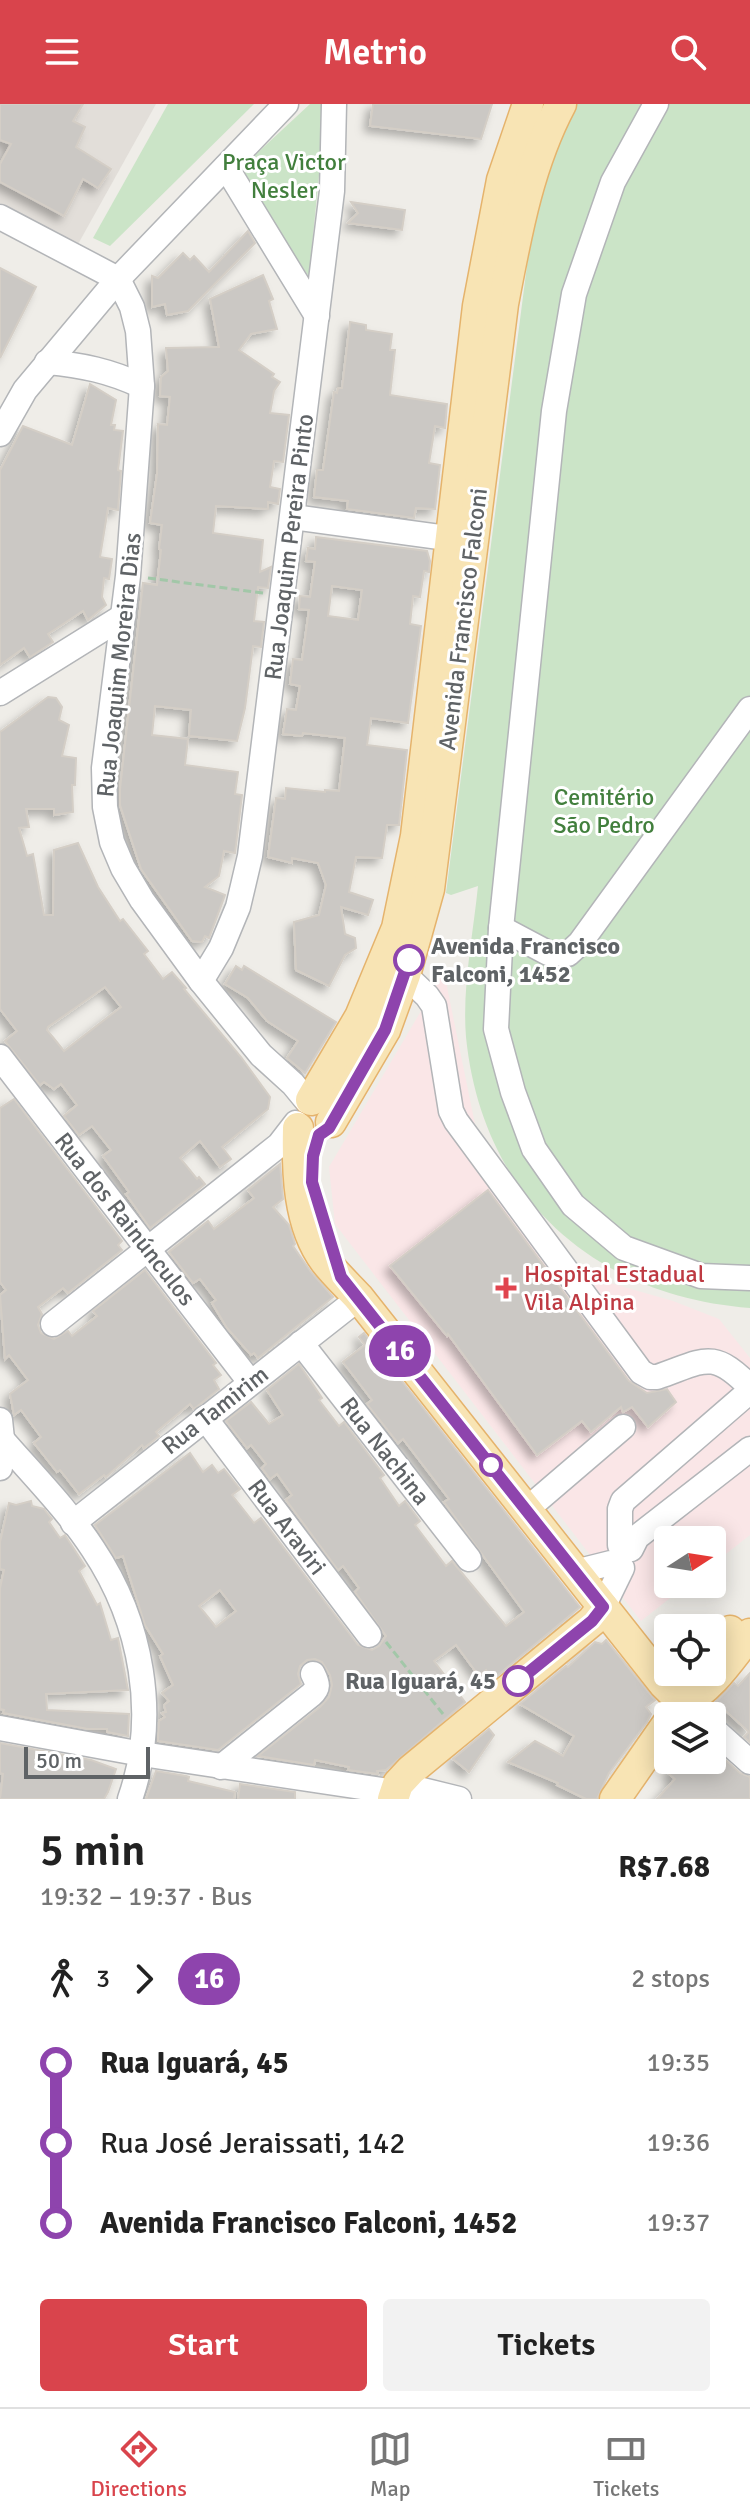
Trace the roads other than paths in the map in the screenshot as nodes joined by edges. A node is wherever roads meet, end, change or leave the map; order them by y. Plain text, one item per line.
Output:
1 (286, 104) edge
2 (334, 104) edge
3 (528, 104) edge
4 (561, 104) edge
5 (656, 104) edge
6 (226, 167) junction
7 (0, 217) edge
8 (118, 279) junction
9 (317, 316) junction
10 (47, 362) junction
11 (142, 386) junction
12 (0, 434) edge
13 (293, 517) junction
14 (462, 541) junction
15 (122, 617) junction
16 (0, 693) edge
17 (750, 709) edge
18 (501, 928) junction
19 (405, 975) junction
20 (201, 981) junction
21 (0, 1057) edge
22 (308, 1117) junction
23 (148, 1248) junction
24 (750, 1278) edge
25 (350, 1288) junction
26 (53, 1324) dead end
27 (301, 1343) junction
28 (250, 1382) junction
29 (750, 1389) edge
30 (205, 1418) junction
31 (623, 1427) dead end
32 (1, 1432) edge
33 (750, 1449) edge
34 (0, 1468) edge
35 (526, 1510) junction
36 (73, 1523) junction
37 (624, 1549) junction
38 (469, 1559) dead end
39 (575, 1572) junction
40 (603, 1607) junction
41 (750, 1608) edge
42 (369, 1635) road end
43 (731, 1635) edge
44 (630, 1641) junction
45 (654, 1644) edge
46 (313, 1674) dead end
47 (674, 1702) edge
48 (692, 1702) edge
49 (0, 1728) edge
50 (726, 1741) edge
51 (654, 1749) edge
52 (142, 1754) junction
53 (750, 1762) edge
54 (221, 1767) junction
55 (395, 1792) edge
56 (130, 1799) edge
57 (459, 1799) edge
58 (615, 1799) edge

1 - 6 street
2 - 9 street, Rua Joaquim Pereira Pinto
3 - 14 main road, Avenida Francisco Falconi
4 - 14 main road, Avenida Francisco Falconi
5 - 18 street
6 - 8 street
6 - 9 street
7 - 8 street
8 - 10 street
8 - 11 street, Rua Joaquim Moreira Dias
9 - 13 street, Rua Joaquim Pereira Pinto
10 - 11 street
10 - 12 street
11 - 15 street, Rua Joaquim Moreira Dias
13 - 14 street
13 - 20 street, Rua Joaquim Pereira Pinto
14 - 19 main road, Avenida Francisco Falconi
14 - 22 main road, Avenida Francisco Falconi
15 - 16 street
15 - 20 street, Rua Joaquim Moreira Dias
17 - 18 street
18 - 24 street
19 - 22 main road, Avenida Francisco Falconi
19 - 29 street
20 - 22 street, Rua Joaquim Moreira Dias
21 - 23 street, Rua dos Rainúnculos
22 - 23 street
22 - 25 main road, Avenida Francisco Falconi
23 - 26 street
23 - 28 street, Rua dos Rainúnculos
25 - 27 street, Rua Tamirim
25 - 35 main road
27 - 28 street, Rua Tamirim
27 - 38 street, Rua Nachina
28 - 30 street, Rua Tamirim
29 - 37 street
30 - 36 street, Rua Tamirim
30 - 42 street, Rua Araviri
31 - 35 street
32 - 34 street
32 - 36 street
33 - 37 street
35 - 39 main road
36 - 52 street
37 - 39 street
37 - 40 street
39 - 40 main road
40 - 44 main road
40 - 55 main road
41 - 43 main road
43 - 48 main road
44 - 45 main road
44 - 47 main road
46 - 54 street
49 - 52 street
50 - 53 street
51 - 58 main road
52 - 54 street
52 - 56 street
54 - 55 street
55 - 57 street

